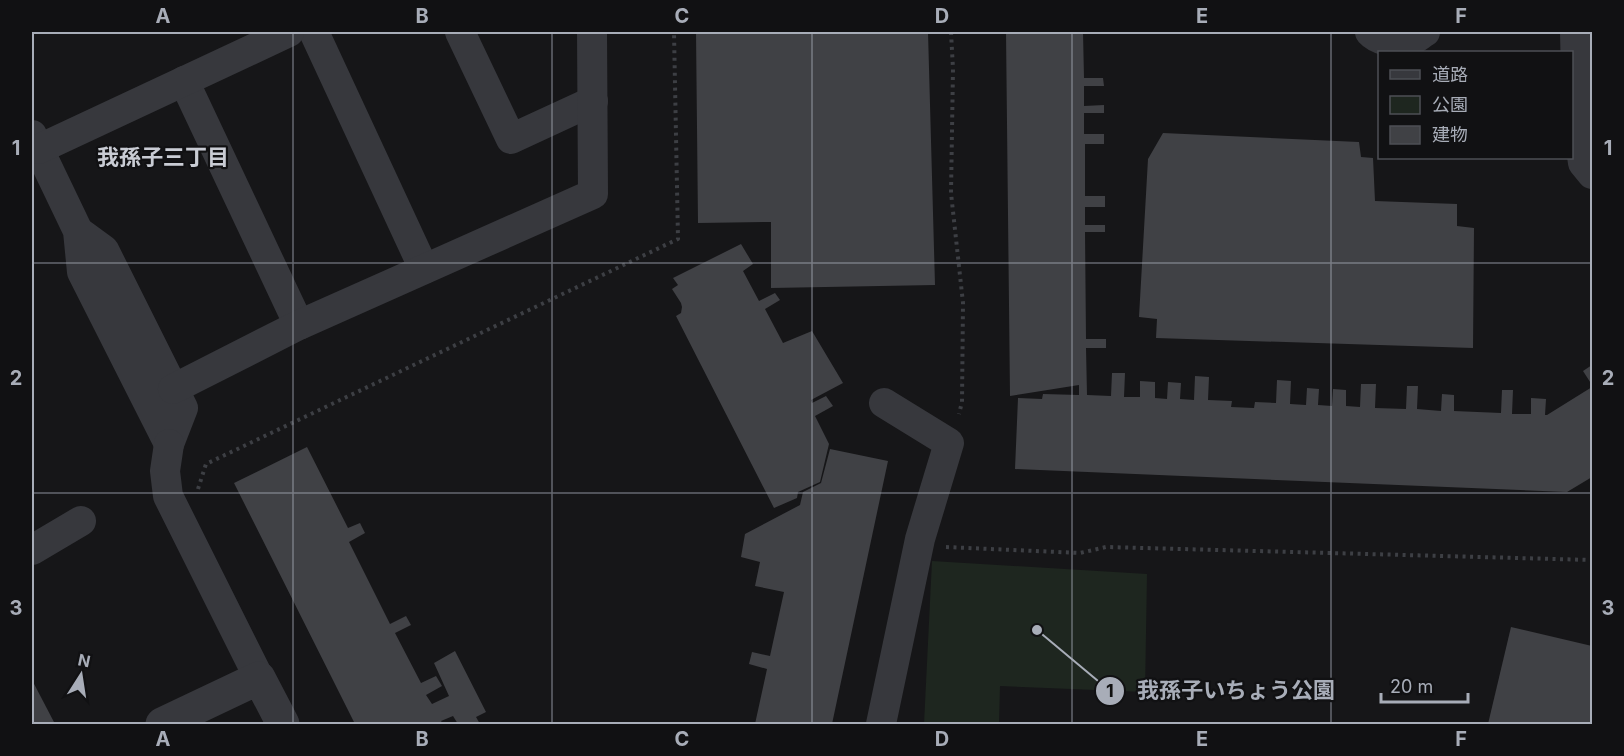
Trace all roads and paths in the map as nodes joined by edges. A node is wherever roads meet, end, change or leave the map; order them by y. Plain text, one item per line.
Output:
1 (289, 32) edge
2 (314, 32) edge
3 (460, 32) edge
4 (592, 32) edge
5 (674, 32) edge
6 (951, 32) edge
7 (1425, 32) edge
8 (1575, 32) edge
9 (1373, 33) edge
10 (184, 81) junction
11 (593, 101) junction
12 (35, 142) edge
13 (1593, 174) edge
14 (78, 231) junction
15 (424, 269) junction
16 (299, 325) junction
17 (173, 389) junction
18 (884, 403) dead end
19 (950, 443) junction
20 (169, 444) junction
21 (81, 521) dead end
22 (185, 530) junction
23 (919, 546) junction
24 (32, 550) edge
25 (1593, 560) edge
26 (259, 678) junction
27 (162, 724) edge
28 (283, 724) edge
29 (881, 724) edge

1 - 10 street
2 - 15 street
3 - 11 street
4 - 11 street
5 - 22 path
6 - 19 path
7 - 9 street
8 - 13 street
10 - 12 street
10 - 16 street
11 - 15 street
12 - 14 street
14 - 17 street
14 - 20 street
15 - 16 street
16 - 17 street
17 - 20 street
18 - 19 street
19 - 23 street
20 - 22 street
21 - 24 street
22 - 26 street
23 - 25 path
23 - 29 street
26 - 27 street
26 - 28 street

